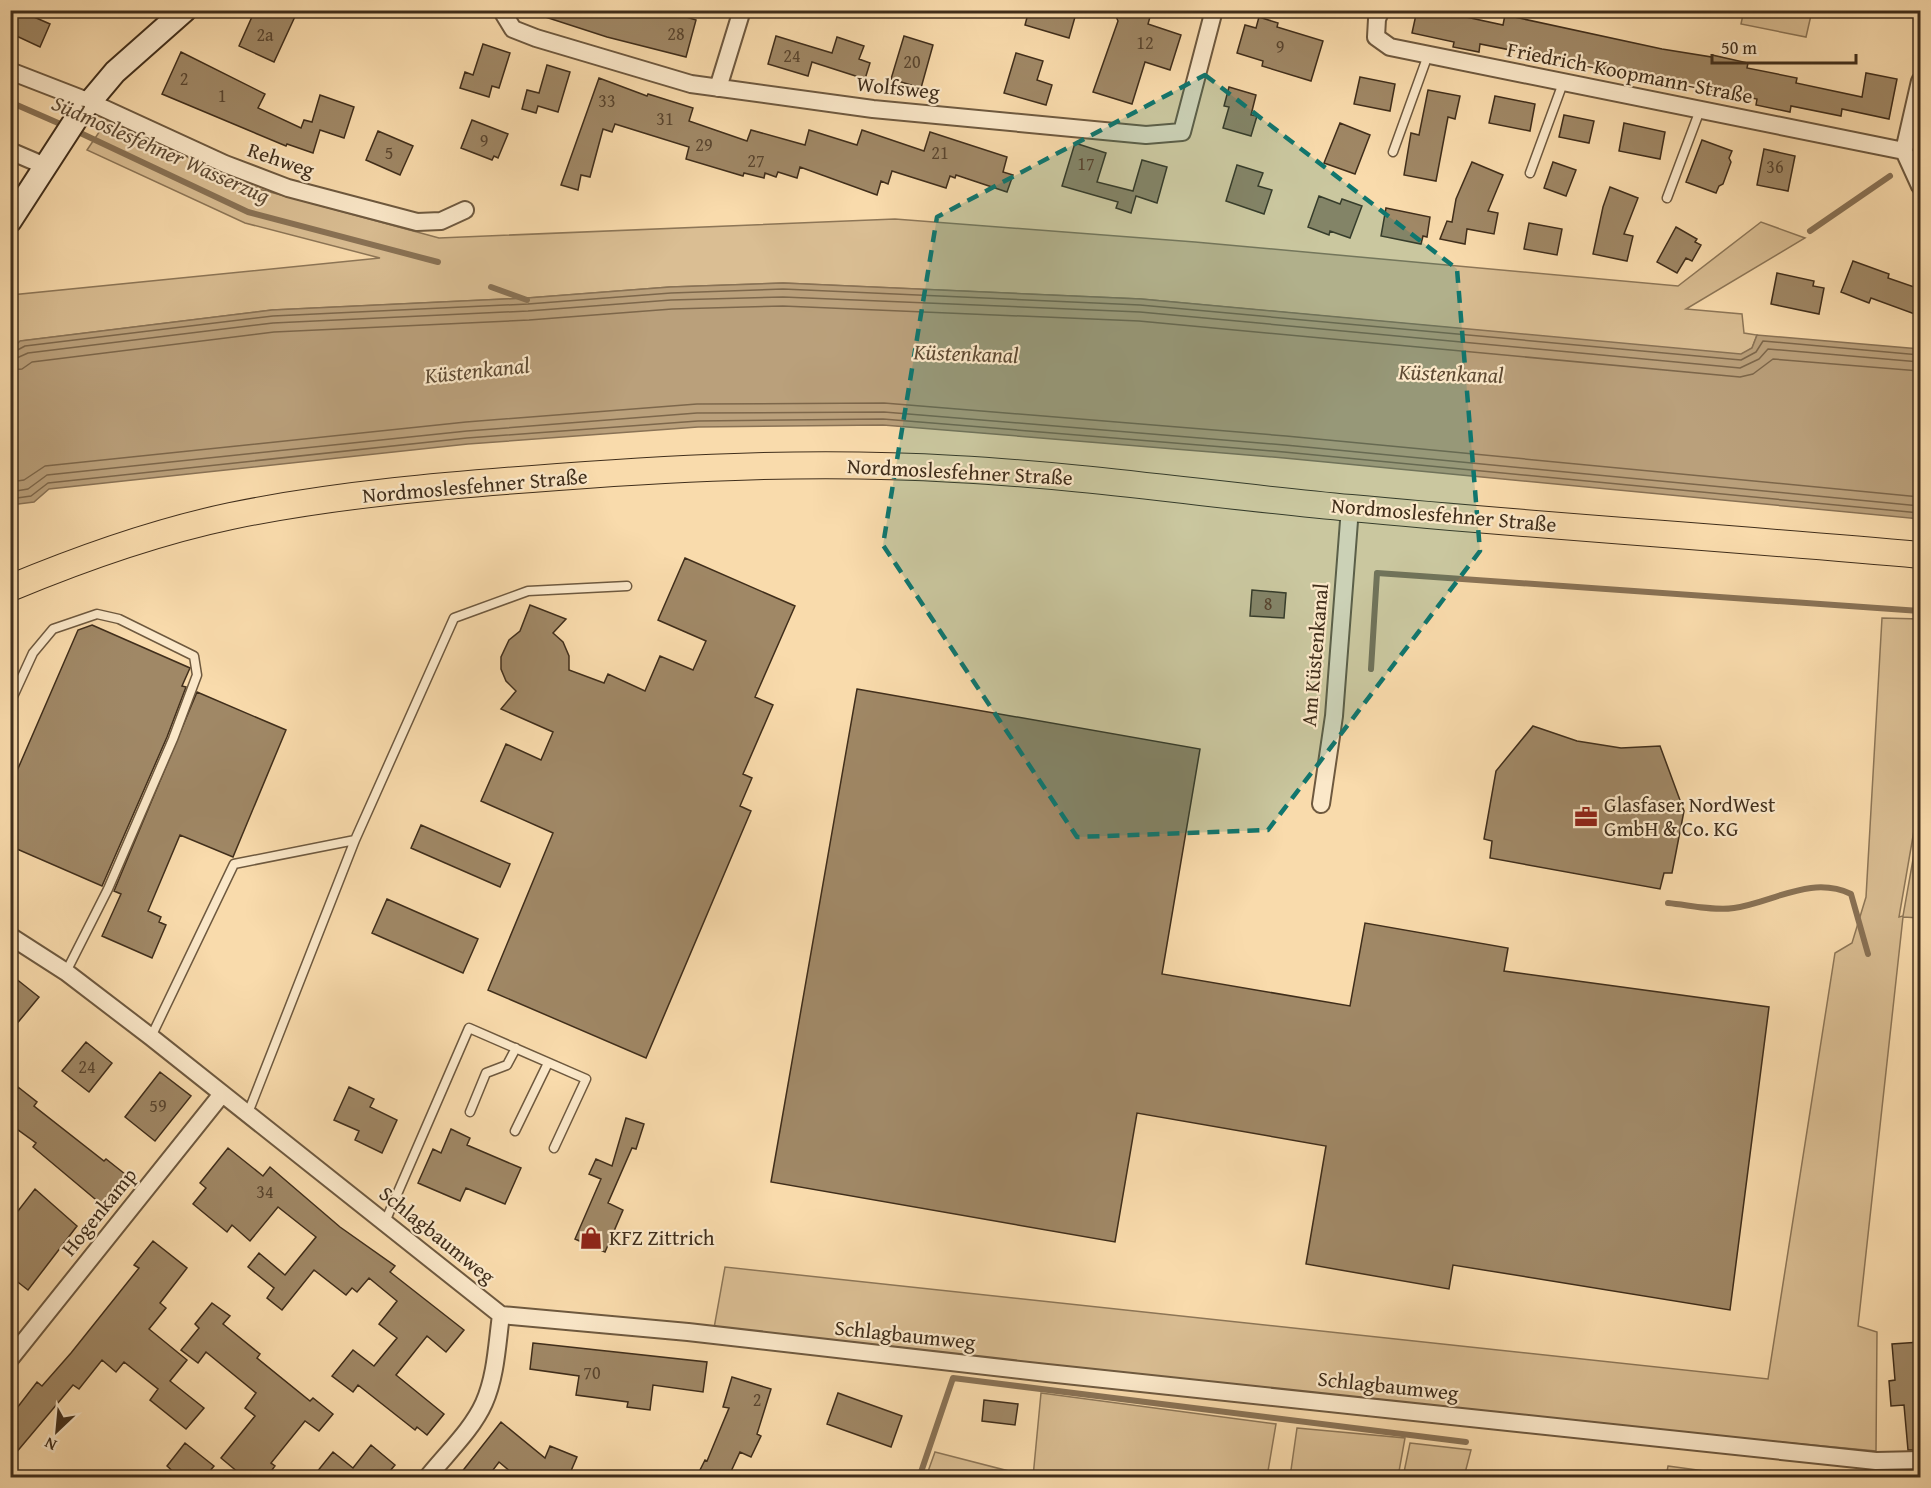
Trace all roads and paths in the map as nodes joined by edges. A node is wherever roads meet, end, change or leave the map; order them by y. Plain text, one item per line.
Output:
1 (185, 10) edge
2 (742, 10) edge
3 (1214, 10) edge
4 (1381, 10) edge
5 (502, 11) edge
6 (1428, 55) junction
7 (10, 71) edge
8 (1920, 81) edge
9 (1563, 83) junction
10 (718, 88) junction
11 (1700, 110) junction
12 (74, 123) junction
13 (10, 151) edge
14 (1904, 151) junction
15 (1393, 152) dead end
16 (45, 166) junction
17 (1530, 173) dead end
18 (1920, 186) edge
19 (1667, 198) dead end
20 (465, 210) dead end
21 (10, 221) edge
22 (1350, 508) junction
23 (1920, 555) edge
24 (627, 586) dead end
25 (10, 588) edge
26 (10, 703) edge
27 (1321, 804) dead end
28 (355, 840) junction
29 (10, 936) edge
30 (66, 972) junction
31 (151, 1036) junction
32 (516, 1048) junction
33 (549, 1063) junction
34 (222, 1094) junction
35 (470, 1112) dead end
36 (248, 1113) junction
37 (515, 1131) dead end
38 (554, 1148) dead end
39 (385, 1222) junction
40 (501, 1315) junction
41 (10, 1359) edge
42 (1920, 1460) edge
43 (427, 1478) edge

1 - 12 street
2 - 10 street
3 - 10 street, Wolfsweg
4 - 6 street, Friedrich-Koopmann-Straße
5 - 10 street, Wolfsweg
6 - 9 street, Friedrich-Koopmann-Straße
6 - 15 lane
7 - 12 street, Rehweg
8 - 14 street
9 - 11 street, Friedrich-Koopmann-Straße
9 - 17 lane
11 - 14 street, Friedrich-Koopmann-Straße
11 - 19 lane
12 - 16 street
12 - 20 street, Rehweg
13 - 16 street
14 - 18 street
16 - 21 street
22 - 23 main road, Nordmoslesfehner Straße
22 - 25 main road, Nordmoslesfehner Straße
22 - 27 street, Am Küstenkanal
24 - 28 lane
26 - 30 lane
28 - 31 lane
28 - 36 lane
29 - 30 street, Schlagbaumweg
30 - 31 street, Schlagbaumweg
31 - 34 street, Schlagbaumweg
32 - 33 lane
32 - 35 lane
32 - 39 lane
33 - 37 lane
33 - 38 lane
34 - 36 street, Schlagbaumweg
34 - 41 street, Hogenkamp
36 - 39 street, Schlagbaumweg
39 - 40 street, Schlagbaumweg
40 - 42 street, Schlagbaumweg
40 - 43 street

